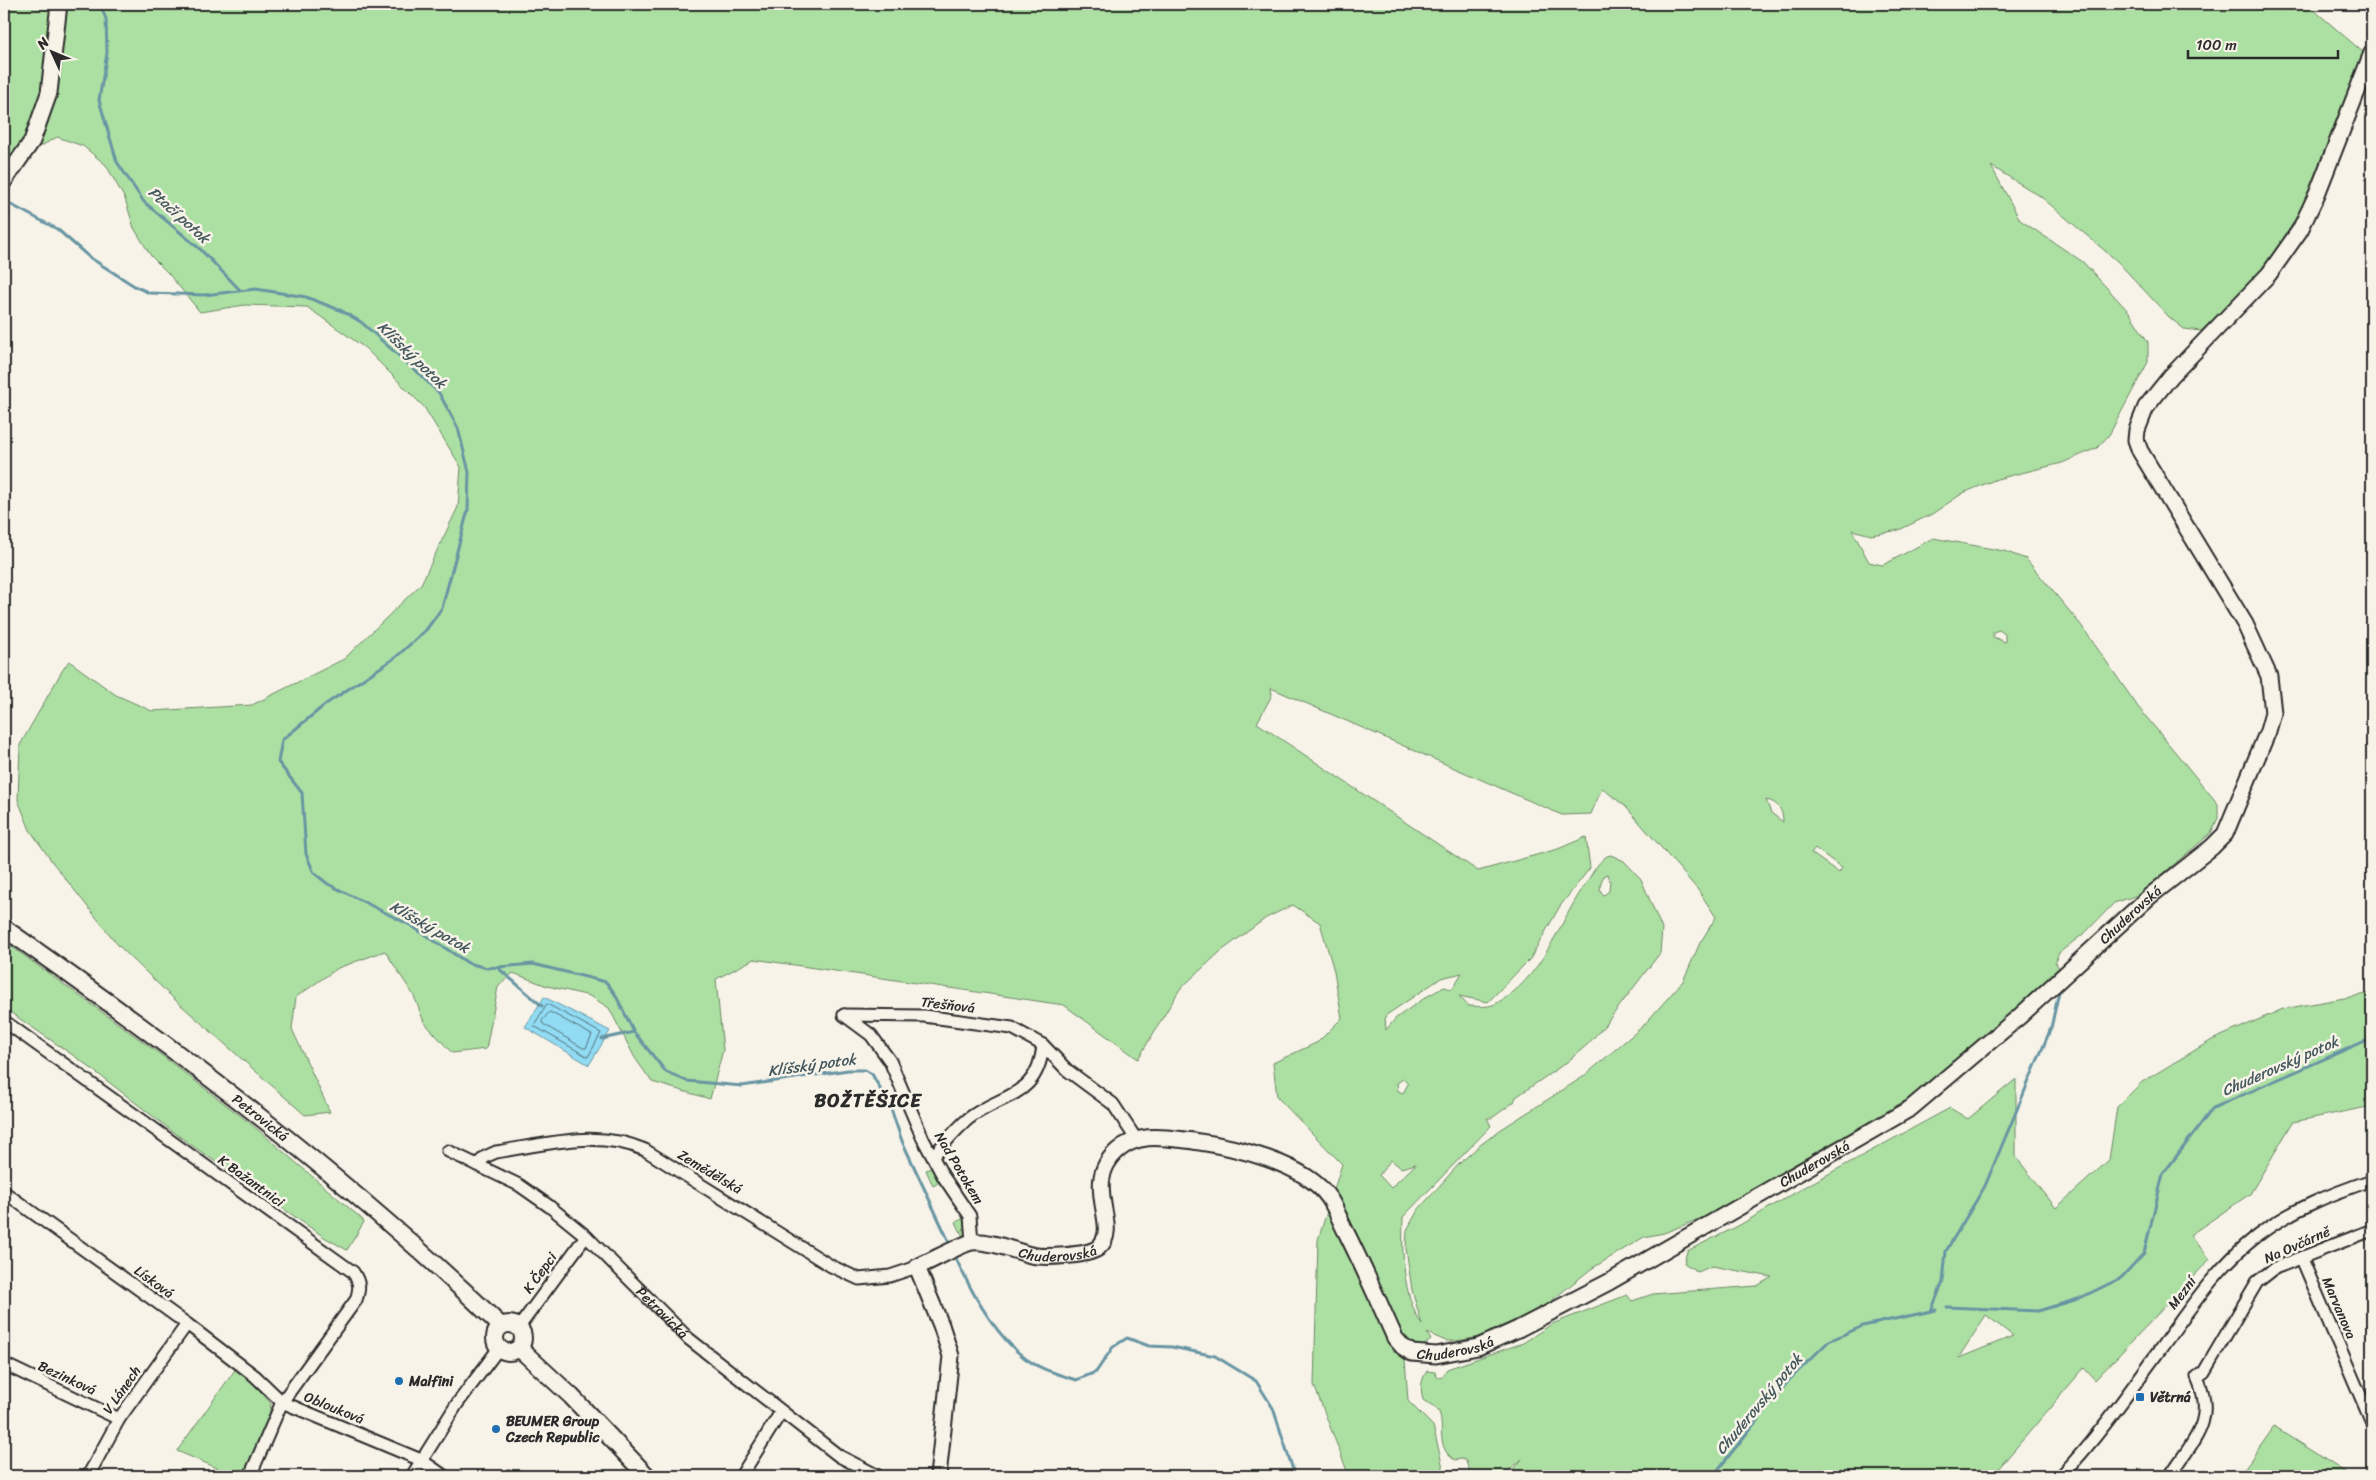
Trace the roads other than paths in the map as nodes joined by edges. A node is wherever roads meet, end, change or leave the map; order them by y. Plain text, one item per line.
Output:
1 (59, 4) edge
2 (2372, 52) edge
3 (4, 181) edge
4 (4, 928) edge
5 (844, 1015) joint
6 (4, 1021) edge
7 (1044, 1045) junction
8 (1136, 1139) junction
9 (448, 1151) dead end
10 (933, 1156) junction
11 (477, 1165) junction
12 (2372, 1180) edge
13 (4, 1192) edge
14 (2372, 1230) edge
15 (586, 1236) junction
16 (959, 1248) junction
17 (2302, 1259) junction
18 (917, 1267) junction
19 (187, 1324) junction
20 (501, 1326) junction
21 (519, 1327) junction
22 (499, 1348) junction
23 (519, 1348) junction
24 (4, 1364) edge
25 (282, 1402) junction
26 (781, 1412) junction
27 (119, 1418) junction
28 (2372, 1424) edge
29 (421, 1460) junction
30 (88, 1476) edge
31 (250, 1476) edge
32 (412, 1476) edge
33 (444, 1476) edge
34 (647, 1476) edge
35 (741, 1476) edge
36 (878, 1476) edge
37 (938, 1476) edge
38 (2061, 1476) edge
39 (2170, 1476) edge

1 - 3 street
2 - 8 street, Chuderovská
4 - 20 main road, Petrovická
5 - 7 street, Třešňová
5 - 10 street, Nad Potokem
6 - 25 street, K Bažantnici
7 - 8 street, Třešňová
7 - 10 street
8 - 16 street, Chuderovská
9 - 11 street, Petrovická
10 - 16 street, Nad Potokem
11 - 15 street, Petrovická
11 - 18 street, Zemědělská
12 - 38 street, Mezní
13 - 19 street, Lísková
14 - 17 street, Na Ovčárně
15 - 21 street, K Čepci
15 - 26 street, Petrovická
16 - 18 street
17 - 28 street, Marvanova
17 - 39 street, Na Ovčárně
18 - 37 street
19 - 25 street, Lísková
19 - 27 street, V Lánech
20 - 21 main road
20 - 22 main road
21 - 23 main road
22 - 23 main road
22 - 29 street
23 - 34 main road
24 - 27 street, Bezinková
25 - 29 street, Oblouková
25 - 31 street, Oblouková
26 - 35 street
26 - 36 street, Petrovická
27 - 30 street, V Lánech
29 - 32 street
29 - 33 street, Oblouková

